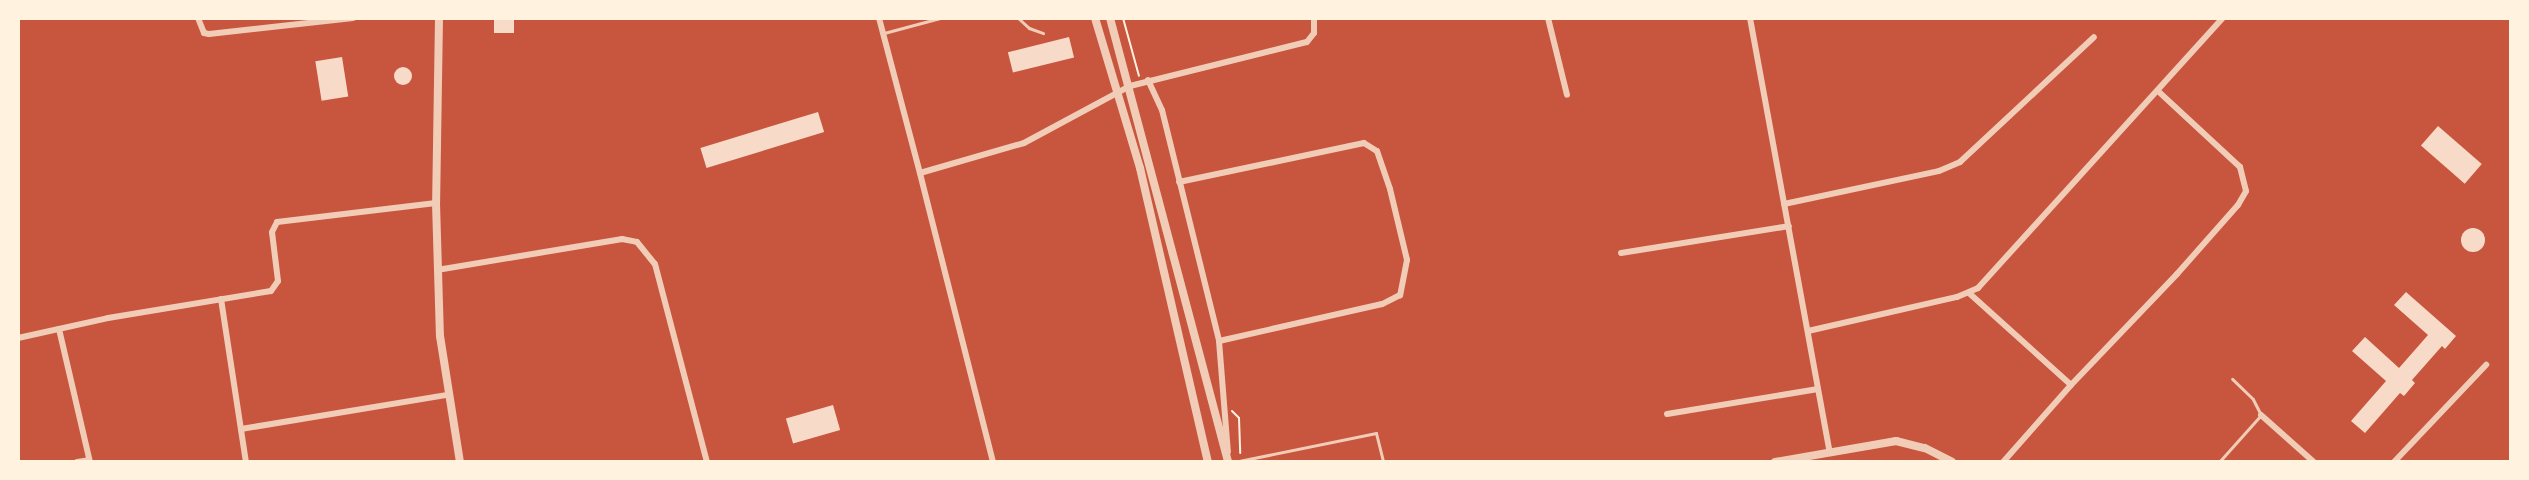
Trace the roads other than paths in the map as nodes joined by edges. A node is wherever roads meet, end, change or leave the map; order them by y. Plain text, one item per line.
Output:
1 (198, 18) edge
2 (353, 18) edge
3 (440, 18) edge
4 (879, 18) edge
5 (940, 18) edge
6 (1018, 18) edge
7 (1095, 18) edge
8 (1110, 18) edge
9 (1314, 18) edge
10 (1548, 18) edge
11 (1750, 18) edge
12 (2223, 18) edge
13 (1043, 33) dead end
14 (884, 34) junction
15 (2094, 37) dead end
16 (1144, 81) junction
17 (1130, 86) junction
18 (1118, 91) junction
19 (2157, 91) junction
20 (1566, 95) dead end
21 (920, 173) junction
22 (1179, 182) junction
23 (436, 203) junction
24 (1784, 204) junction
25 (1789, 226) junction
26 (1621, 253) dead end
27 (437, 270) junction
28 (1969, 293) junction
29 (221, 299) junction
30 (59, 329) junction
31 (1808, 331) junction
32 (18, 338) edge
33 (1219, 341) junction
34 (2486, 365) dead end
35 (2232, 379) dead end
36 (2071, 385) junction
37 (1818, 389) junction
38 (447, 395) junction
39 (1667, 414) dead end
40 (2261, 415) junction
41 (241, 429) junction
42 (1830, 452) junction
43 (89, 461) edge
44 (1240, 461) edge
45 (77, 462) edge
46 (246, 462) edge
47 (460, 462) edge
48 (707, 462) edge
49 (993, 462) edge
50 (1208, 462) edge
51 (1228, 462) edge
52 (1234, 462) edge
53 (1383, 462) edge
54 (1775, 462) edge
55 (1952, 462) edge
56 (2003, 462) edge
57 (2219, 462) edge
58 (2314, 462) edge
59 (2394, 462) edge

1 - 2 street
3 - 23 street
4 - 14 street
5 - 14 lane
6 - 13 lane
7 - 18 street
8 - 17 street
9 - 16 street
10 - 20 street
11 - 24 street
12 - 19 street
14 - 21 street
15 - 24 street
16 - 17 street
16 - 22 street
17 - 18 street
17 - 51 street
18 - 21 street
18 - 50 street
19 - 28 street
19 - 36 street
21 - 49 street
22 - 33 street
22 - 33 street
23 - 27 street
23 - 29 street
24 - 25 street
25 - 26 street
25 - 31 street
27 - 38 street
27 - 48 street
28 - 31 street
28 - 36 street
29 - 30 street
29 - 41 street
30 - 32 street
30 - 43 street
31 - 37 street
33 - 51 street
34 - 59 street
35 - 40 lane
36 - 56 street
37 - 39 street
37 - 42 street
38 - 41 street
38 - 47 street
40 - 57 lane
40 - 58 street
41 - 46 street
42 - 54 street
42 - 55 street
43 - 45 street
44 - 52 lane
44 - 53 lane

